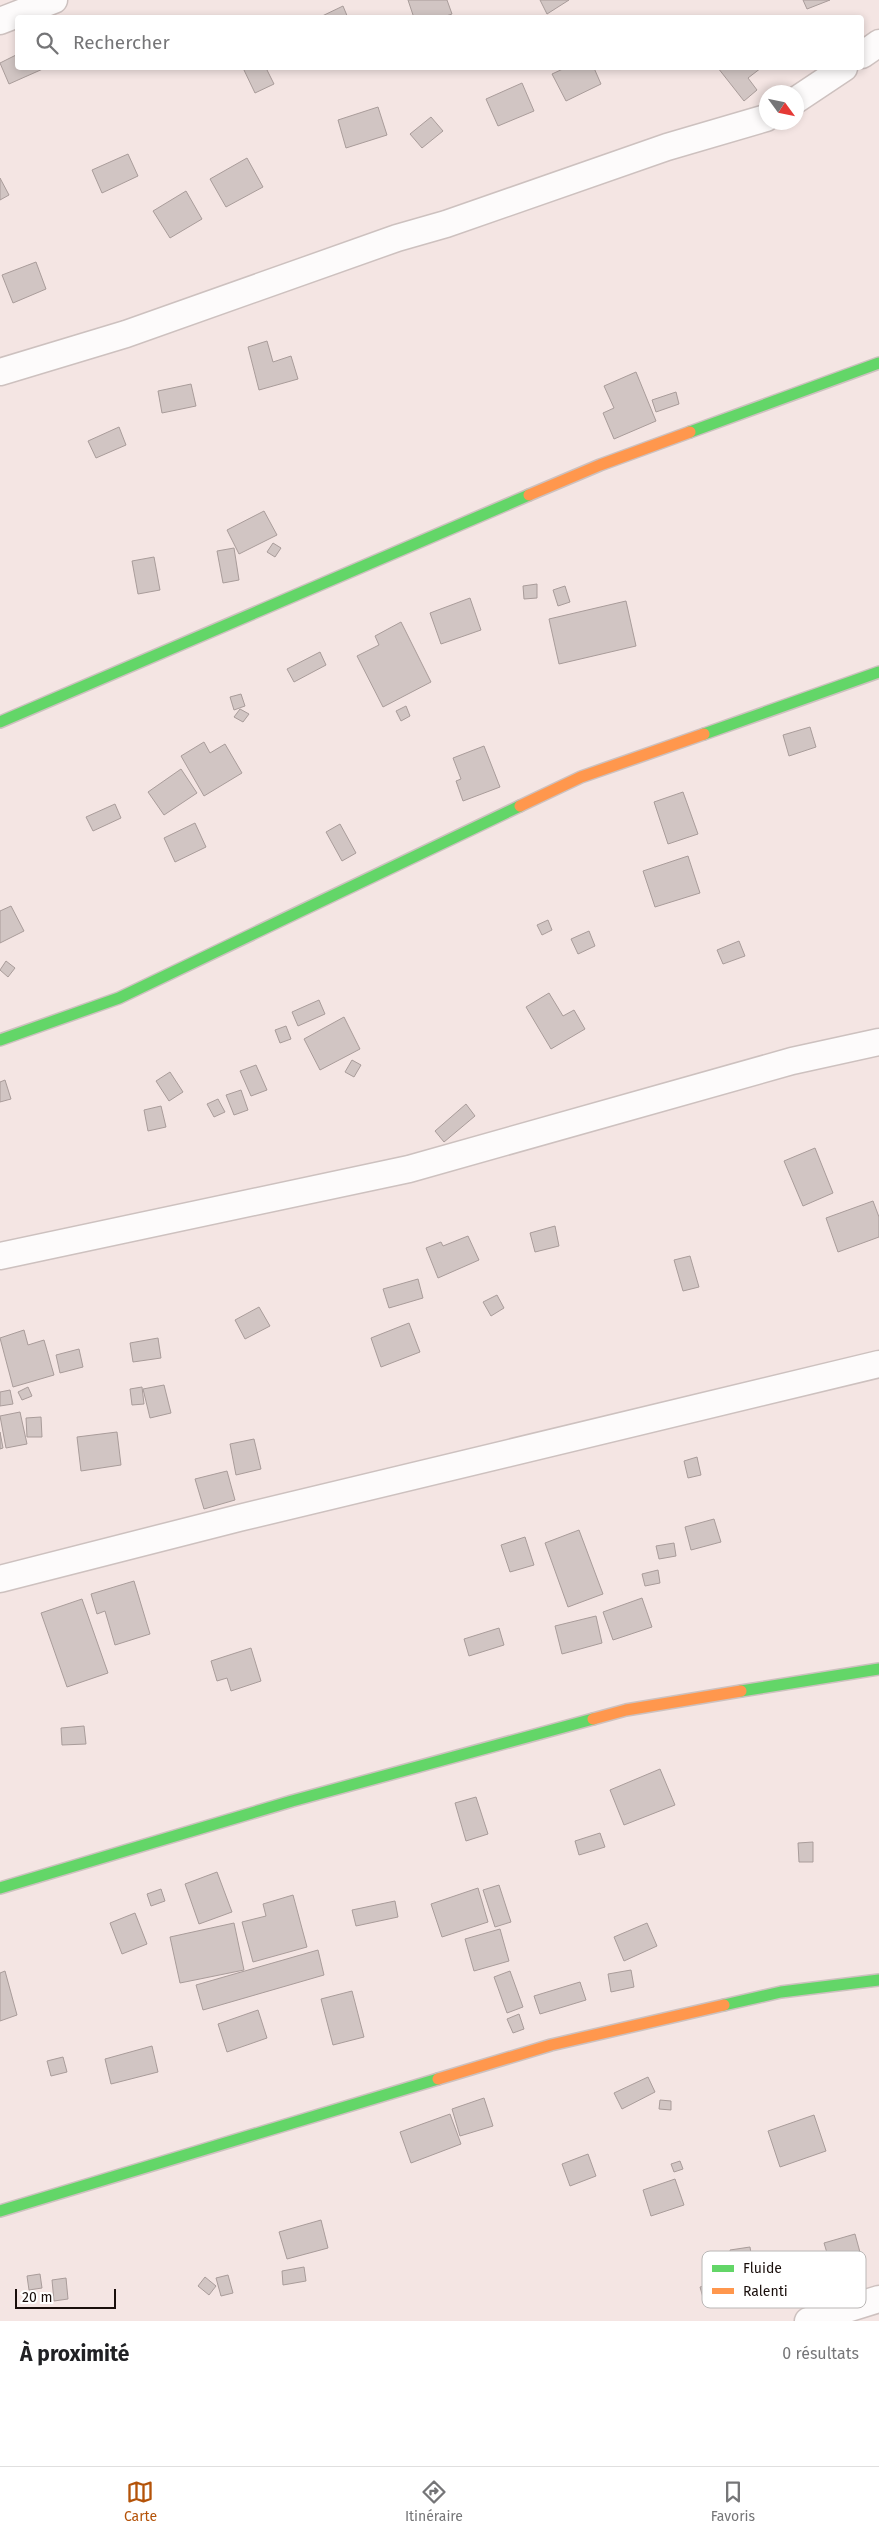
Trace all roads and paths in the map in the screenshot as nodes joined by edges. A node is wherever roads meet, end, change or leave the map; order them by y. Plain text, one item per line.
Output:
1 (51, 1) edge
2 (15, 15) edge
3 (15, 15) edge
4 (0, 21) edge
5 (879, 43) edge
6 (864, 54) edge
7 (841, 70) edge
8 (804, 95) edge
9 (759, 120) edge
10 (879, 363) edge
11 (0, 372) edge
12 (879, 672) edge
13 (0, 722) edge
14 (0, 1040) edge
15 (879, 1042) edge
16 (0, 1256) edge
17 (879, 1364) edge
18 (0, 1579) edge
19 (879, 1669) edge
20 (0, 1888) edge
21 (879, 1980) edge
22 (0, 2211) edge
23 (879, 2299) edge
24 (866, 2303) edge
25 (850, 2308) edge
26 (808, 2321) edge

1 - 2 street
3 - 4 street
5 - 6 street
7 - 8 street
9 - 11 street
10 - 13 street
12 - 14 street
15 - 16 street
17 - 18 street
19 - 20 street
21 - 22 street
23 - 24 street
25 - 26 street

